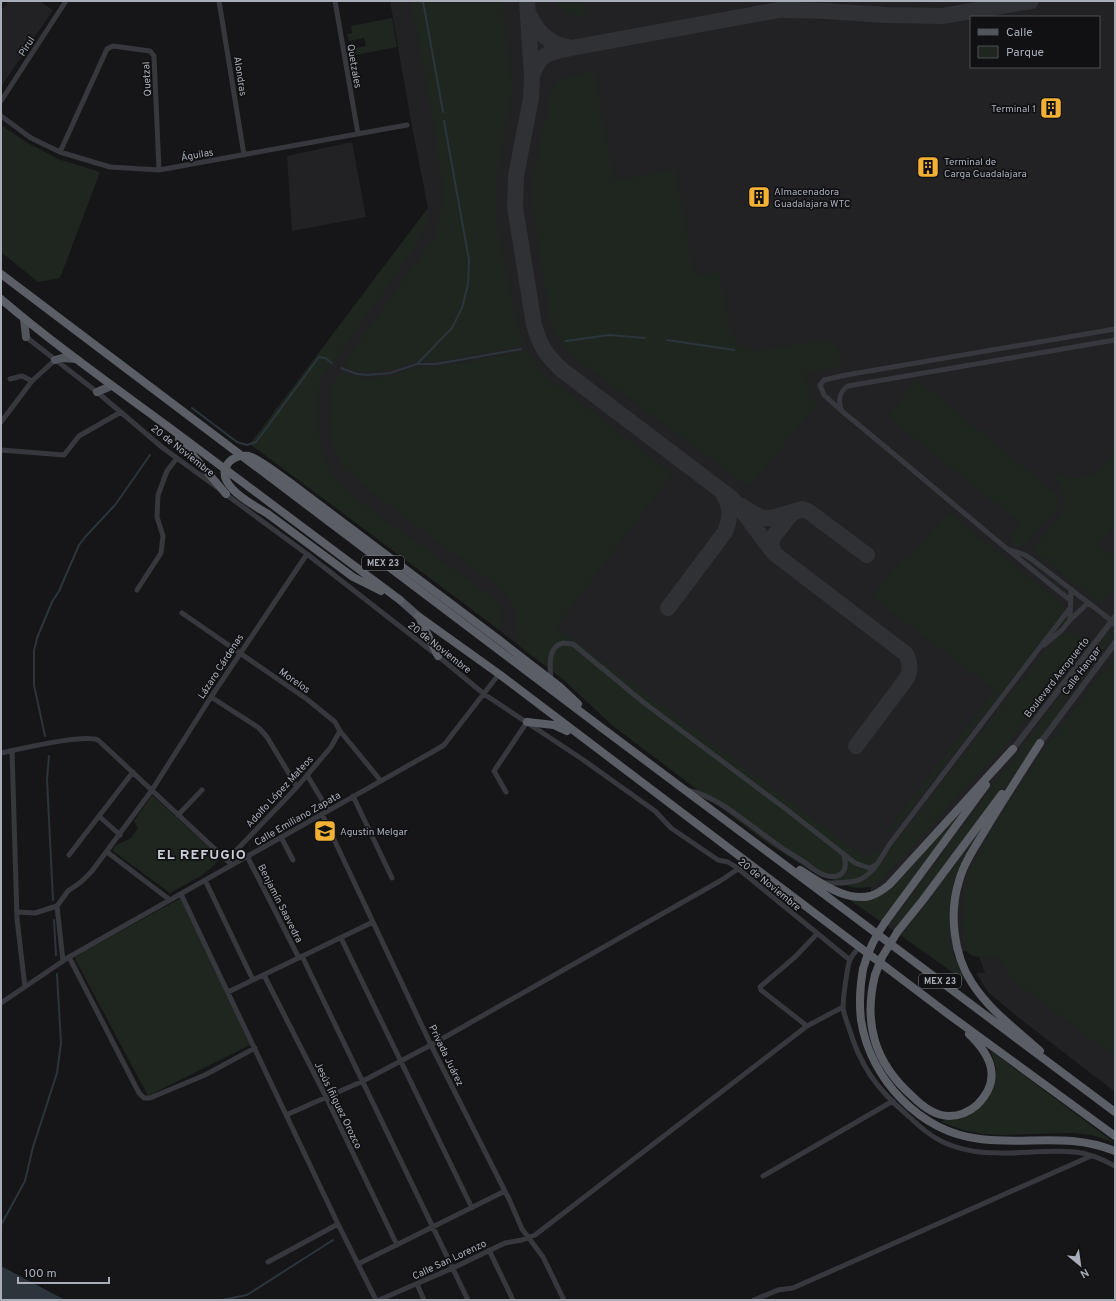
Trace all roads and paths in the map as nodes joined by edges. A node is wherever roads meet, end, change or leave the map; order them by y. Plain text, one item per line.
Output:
1 (66, 1) edge
2 (220, 1) edge
3 (335, 1) edge
4 (1, 101) edge
5 (1, 116) edge
6 (407, 125) dead end
7 (358, 134) junction
8 (60, 152) junction
9 (244, 155) junction
10 (159, 170) junction
11 (1, 274) edge
12 (1, 299) edge
13 (24, 319) junction
14 (1115, 329) edge
15 (26, 337) joint
16 (1115, 340) edge
17 (76, 359) junction
18 (55, 360) junction
19 (10, 379) dead end
20 (32, 381) junction
21 (111, 386) junction
22 (97, 392) junction
23 (121, 412) junction
24 (843, 412) junction
25 (1, 422) edge
26 (170, 428) junction
27 (1, 450) edge
28 (177, 458) junction
29 (226, 494) junction
30 (1009, 550) junction
31 (306, 554) junction
32 (1070, 589) junction
33 (138, 590) dead end
34 (400, 600) junction
35 (1070, 600) junction
36 (1088, 603) junction
37 (1070, 608) junction
38 (182, 613) dead end
39 (418, 616) junction
40 (1070, 620) junction
41 (1114, 621) edge
42 (1115, 639) edge
43 (1115, 643) edge
44 (1040, 648) junction
45 (240, 653) junction
46 (438, 656) junction
47 (499, 674) junction
48 (551, 680) junction
49 (484, 694) junction
50 (211, 697) junction
51 (1063, 712) junction
52 (527, 722) junction
53 (340, 731) junction
54 (606, 731) junction
55 (583, 739) junction
56 (1040, 743) junction
57 (1013, 749) junction
58 (12, 751) junction
59 (1, 753) edge
60 (133, 772) junction
61 (307, 775) junction
62 (381, 781) junction
63 (297, 787) junction
64 (684, 789) junction
65 (152, 790) junction
66 (202, 790) dead end
67 (506, 792) dead end
68 (353, 796) junction
69 (328, 810) junction
70 (322, 814) junction
71 (178, 815) junction
72 (100, 817) junction
73 (120, 834) junction
74 (281, 837) junction
75 (765, 850) junction
76 (107, 852) junction
77 (69, 855) dead end
78 (844, 855) junction
79 (247, 856) junction
80 (227, 860) junction
81 (293, 860) dead end
82 (232, 865) junction
83 (876, 865) junction
84 (738, 869) junction
85 (392, 878) dead end
86 (205, 880) junction
87 (821, 883) junction
88 (181, 894) junction
89 (170, 900) junction
90 (57, 906) junction
91 (17, 912) junction
92 (373, 922) junction
93 (817, 934) junction
94 (341, 938) junction
95 (859, 948) junction
96 (68, 957) junction
97 (301, 957) junction
98 (850, 960) junction
99 (63, 961) junction
100 (264, 975) junction
101 (253, 980) junction
102 (25, 987) junction
103 (228, 992) junction
104 (1, 1003) edge
105 (843, 1007) junction
106 (948, 1014) junction
107 (807, 1026) junction
108 (431, 1044) junction
109 (255, 1048) junction
110 (400, 1060) junction
111 (363, 1080) junction
112 (1087, 1092) junction
113 (326, 1097) junction
114 (892, 1102) junction
115 (1115, 1112) edge
116 (286, 1115) junction
117 (1115, 1136) edge
118 (1115, 1151) edge
119 (1091, 1156) junction
120 (1115, 1166) edge
121 (763, 1176) dead end
122 (505, 1192) junction
123 (472, 1208) junction
124 (338, 1224) junction
125 (432, 1227) junction
126 (528, 1238) junction
127 (397, 1245) junction
128 (489, 1250) junction
129 (268, 1262) dead end
130 (358, 1264) junction
131 (453, 1268) junction
132 (417, 1284) junction
133 (376, 1300) edge
134 (379, 1300) edge
135 (424, 1300) edge
136 (468, 1300) edge
137 (513, 1300) edge
138 (564, 1300) edge
139 (754, 1300) edge

1 - 4 street, Pirul
2 - 9 street, Alondras
3 - 7 street, Quetzales
5 - 8 street, Águilas
6 - 7 street, Águilas
7 - 9 street, Águilas
8 - 10 street, Águilas
8 - 10 street, Quetzal
9 - 10 street, Águilas
11 - 54 highway, MEX 23
12 - 13 highway, MEX 23
13 - 15 main road
13 - 17 highway, MEX 23
14 - 24 street
15 - 18 street, 20 de Noviembre
16 - 24 street
17 - 18 main road
17 - 21 highway, MEX 23
18 - 20 street
18 - 22 street, 20 de Noviembre
19 - 20 street
20 - 25 street
21 - 22 main road
21 - 26 highway, MEX 23
22 - 23 street, 20 de Noviembre
23 - 27 street
23 - 28 street, 20 de Noviembre
24 - 30 street
26 - 29 highway
26 - 34 highway, MEX 23
28 - 29 street, 20 de Noviembre
28 - 33 street
29 - 31 street, 20 de Noviembre
30 - 32 street
30 - 35 street
31 - 45 street, Lázaro Cárdenas
31 - 46 street, 20 de Noviembre
32 - 35 street
32 - 36 street
34 - 39 main road, MEX 23
34 - 48 highway, bridge
35 - 37 street
36 - 40 street
36 - 41 street
37 - 40 street
37 - 44 street
38 - 45 street, Morelos
39 - 46 highway
39 - 47 highway, MEX 23
40 - 44 street
41 - 57 street, Boulevard Aeropuerto
42 - 51 street, Calle Hangar
43 - 51 street
44 - 83 street
45 - 50 street, Lázaro Cárdenas
45 - 53 street, Morelos
46 - 49 street, 20 de Noviembre
47 - 49 street, Calle Emiliano Zapata
47 - 55 highway, MEX 23
48 - 54 highway
48 - 78 street
49 - 52 street, 20 de Noviembre
49 - 62 street, Calle Emiliano Zapata
50 - 63 street
50 - 65 street, Lázaro Cárdenas
51 - 56 street
52 - 55 highway
52 - 67 street
52 - 84 street, 20 de Noviembre
53 - 61 street, Adolfo López Mateos
53 - 62 street, Morelos
54 - 64 highway, MEX 23
55 - 95 highway, MEX 23
56 - 106 highway, bridge
56 - 112 highway
57 - 87 highway
57 - 118 highway, bridge
58 - 59 street
58 - 60 street
58 - 91 street
60 - 65 street
60 - 72 street
61 - 63 street, Adolfo López Mateos
61 - 69 street
62 - 68 street, Calle Emiliano Zapata
63 - 80 street, Adolfo López Mateos
64 - 75 highway, MEX 23
64 - 78 street
65 - 71 street
65 - 73 street, Lázaro Cárdenas
66 - 71 street
68 - 69 street, Calle Emiliano Zapata
68 - 85 street
69 - 70 street, Calle Emiliano Zapata
70 - 74 street, Calle Emiliano Zapata
70 - 92 street, Privada Juárez
71 - 80 street
72 - 73 street
72 - 77 street
73 - 76 street, Lázaro Cárdenas
74 - 79 street, Calle Emiliano Zapata
74 - 81 street
75 - 87 highway
75 - 112 highway, MEX 23
76 - 89 street
76 - 90 street, Lázaro Cárdenas
78 - 83 street
79 - 82 street, Calle Emiliano Zapata
79 - 97 street, Benjamín Saavedra
80 - 82 street
82 - 86 street, Calle Emiliano Zapata
83 - 87 street
84 - 93 street, 20 de Noviembre
84 - 108 street
86 - 88 street, Calle Emiliano Zapata
86 - 101 street
88 - 89 street, Calle Emiliano Zapata
88 - 103 street
89 - 96 street, Calle Emiliano Zapata
90 - 91 street
90 - 99 street
91 - 102 street
92 - 94 street
92 - 108 street, Privada Juárez
93 - 98 street, 20 de Noviembre
93 - 107 street
94 - 97 street
94 - 110 street
95 - 98 street
95 - 106 highway, MEX 23
96 - 99 street, Calle Emiliano Zapata
96 - 109 street
97 - 100 street
97 - 111 street, Benjamín Saavedra
98 - 105 street
99 - 102 street, Calle Emiliano Zapata
100 - 101 street
100 - 113 street, Jesús Íñiguez Orozco
101 - 103 street
102 - 104 street, Calle Emiliano Zapata
103 - 109 street
105 - 107 street, Calle San Lorenzo
105 - 114 street
106 - 117 highway, MEX 23
107 - 126 street, Calle San Lorenzo
108 - 110 street
108 - 122 street, Privada Juárez
109 - 116 street
110 - 111 street
110 - 123 street
111 - 113 street
111 - 125 street, Benjamín Saavedra
112 - 115 highway, MEX 23
113 - 116 street
113 - 127 street, Jesús Íñiguez Orozco
114 - 119 street
114 - 121 street
116 - 124 street
119 - 120 street
119 - 139 street
122 - 123 street
122 - 126 street, Privada Juárez
123 - 125 street
124 - 129 street
124 - 130 street
125 - 127 street
125 - 131 street, Benjamín Saavedra
126 - 128 street, Calle San Lorenzo
126 - 138 street, Privada Juárez
127 - 130 street
128 - 131 street, Calle San Lorenzo
128 - 137 street
130 - 133 street
131 - 132 street, Calle San Lorenzo
131 - 136 street, Benjamín Saavedra
132 - 134 street, Calle San Lorenzo
132 - 135 street

